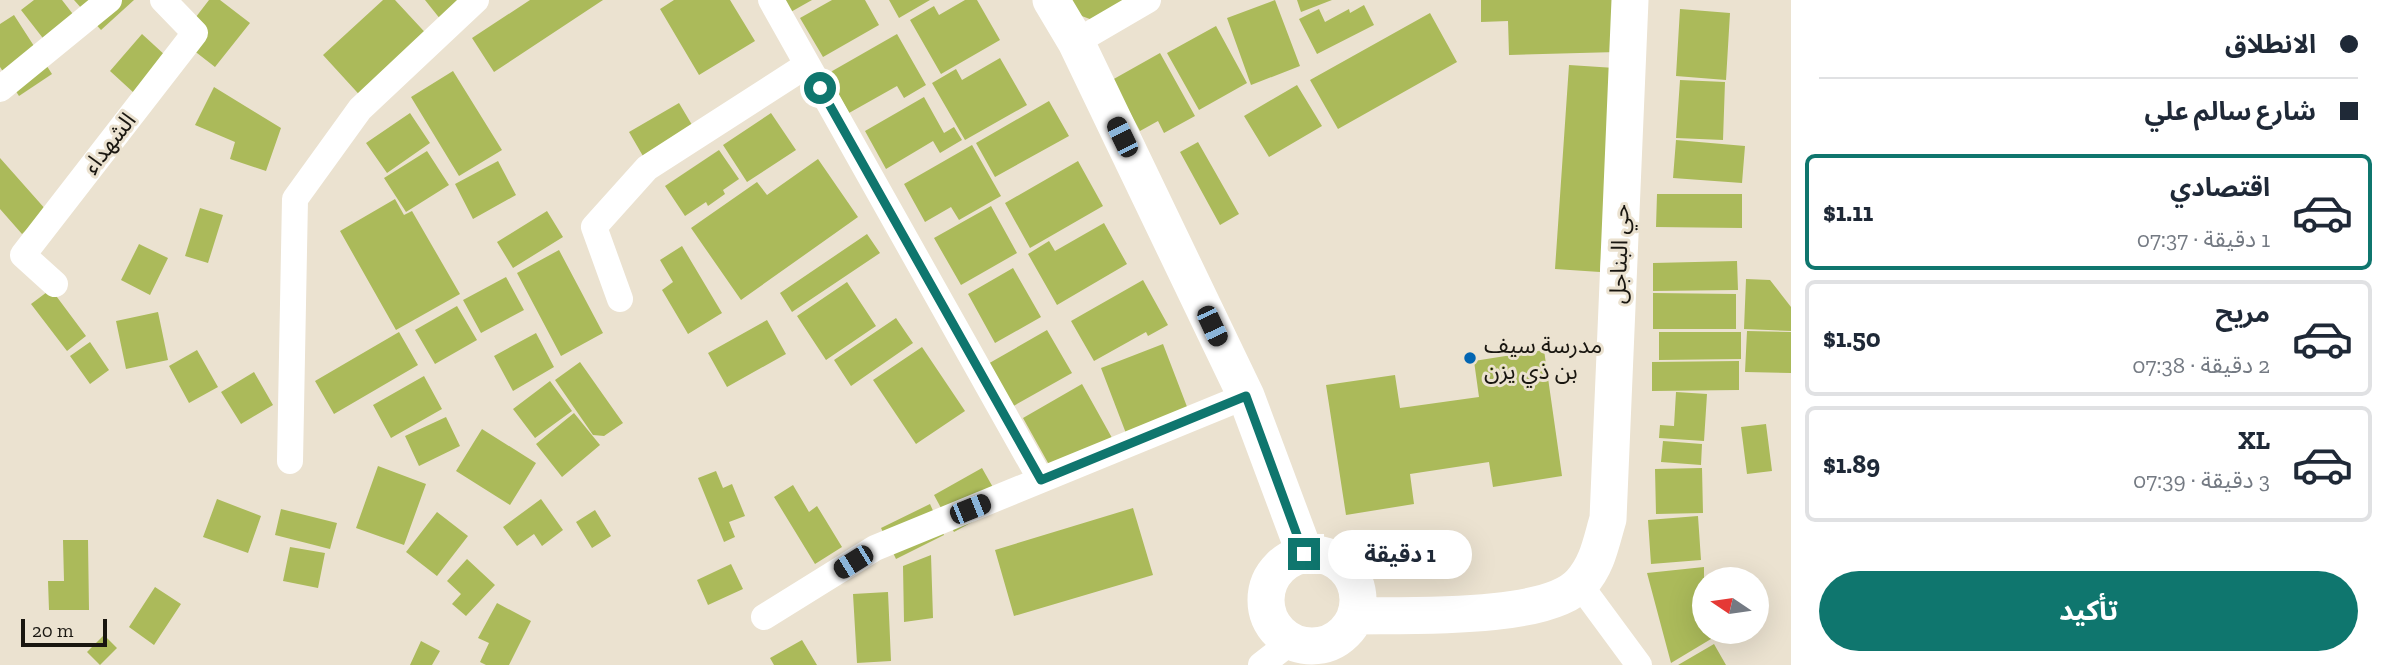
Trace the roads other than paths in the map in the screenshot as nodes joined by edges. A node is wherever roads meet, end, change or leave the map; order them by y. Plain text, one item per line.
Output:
1 (109, 0) edge
2 (163, 0) edge
3 (476, 0) edge
4 (771, 0) edge
5 (1051, 0) edge
6 (1148, 0) edge
7 (1630, 0) edge
8 (1076, 42) junction
9 (807, 65) junction
10 (0, 89) edge
11 (55, 284) dead end
12 (620, 299) dead end
13 (1246, 396) junction
14 (290, 461) dead end
15 (1041, 480) junction
16 (1304, 554) junction
17 (1580, 585) junction
18 (1356, 616) junction
19 (764, 617) dead end
20 (1292, 642) junction
21 (1261, 665) edge
22 (1639, 665) edge

1 - 10 street
2 - 11 street, الشهداء
3 - 14 street
4 - 9 street
5 - 8 street
6 - 8 street
7 - 17 street, حي البناجل
8 - 13 street
9 - 12 street
9 - 15 street
13 - 15 street
13 - 16 street
15 - 19 street
16 - 18 street
16 - 20 street
17 - 18 street
17 - 22 street
18 - 20 street
20 - 21 street

